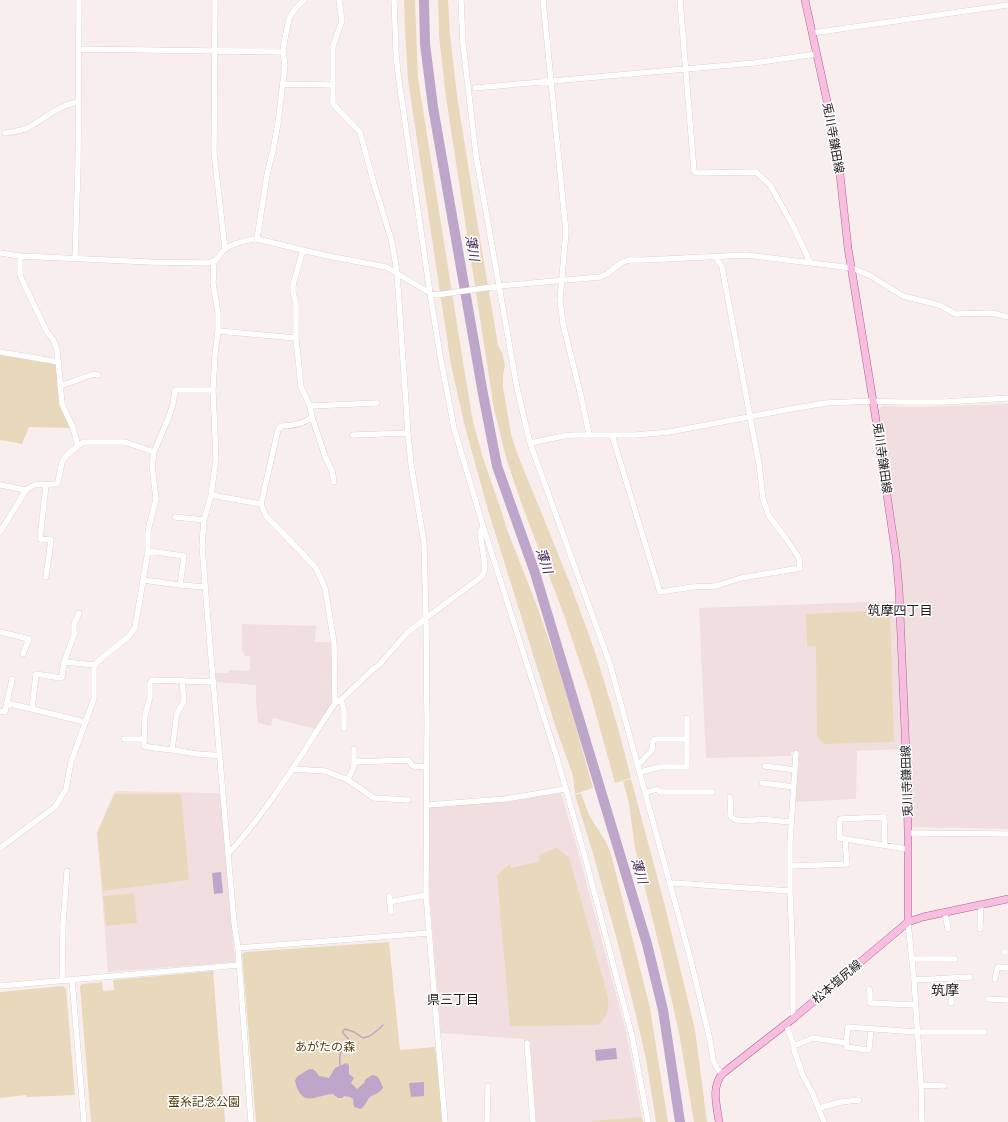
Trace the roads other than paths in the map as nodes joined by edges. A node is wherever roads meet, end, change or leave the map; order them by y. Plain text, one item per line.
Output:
1 (80, 0) edge
2 (215, 0) edge
3 (304, 0) edge
4 (339, 0) edge
5 (394, 0) edge
6 (460, 0) edge
7 (543, 0) edge
8 (680, 0) edge
9 (805, 0) edge
10 (1008, 5) edge
11 (812, 33) junction
12 (79, 49) junction
13 (215, 51) junction
14 (283, 52) junction
15 (816, 54) junction
16 (685, 69) junction
17 (550, 82) junction
18 (467, 83) junction
19 (283, 84) junction
20 (333, 85) junction
21 (476, 88) junction
22 (469, 93) junction
23 (78, 102) junction
24 (6, 133) dead end
25 (257, 239) junction
26 (225, 249) junction
27 (304, 250) junction
28 (0, 253) edge
29 (20, 256) junction
30 (716, 257) junction
31 (75, 258) junction
32 (214, 262) junction
33 (810, 262) junction
34 (852, 268) junction
35 (397, 273) junction
36 (562, 281) junction
37 (496, 287) junction
38 (433, 294) junction
39 (1008, 317) edge
40 (218, 331) junction
41 (296, 338) junction
42 (0, 352) edge
43 (59, 362) junction
44 (98, 375) dead end
45 (60, 386) junction
46 (213, 390) junction
47 (1008, 398) edge
48 (873, 401) junction
49 (377, 403) dead end
50 (310, 406) junction
51 (749, 416) junction
52 (312, 417) junction
53 (408, 434) junction
54 (589, 434) junction
55 (353, 435) dead end
56 (612, 435) junction
57 (530, 443) junction
58 (78, 446) junction
59 (154, 452) junction
60 (334, 482) dead end
61 (0, 485) edge
62 (46, 485) junction
63 (26, 490) junction
64 (211, 495) junction
65 (261, 504) junction
66 (175, 517) dead end
67 (204, 520) junction
68 (483, 526) junction
69 (0, 532) edge
70 (148, 551) junction
71 (46, 577) dead end
72 (143, 580) junction
73 (180, 585) junction
74 (205, 587) junction
75 (79, 613) dead end
76 (426, 618) junction
77 (0, 632) edge
78 (23, 654) dead end
79 (64, 662) junction
80 (95, 665) junction
81 (12, 679) dead end
82 (182, 680) junction
83 (214, 682) junction
84 (341, 700) junction
85 (7, 703) junction
86 (335, 704) junction
87 (32, 709) junction
88 (0, 710) edge
89 (687, 718) dead end
90 (85, 722) junction
91 (344, 728) dead end
92 (124, 739) dead end
93 (144, 739) junction
94 (687, 739) junction
95 (354, 749) dead end
96 (172, 750) junction
97 (796, 754) dead end
98 (220, 755) junction
99 (355, 762) junction
100 (637, 764) junction
101 (764, 766) dead end
102 (426, 767) junction
103 (292, 769) junction
104 (795, 770) junction
105 (640, 772) junction
106 (348, 780) junction
107 (762, 783) dead end
108 (794, 787) junction
109 (565, 789) junction
110 (712, 792) dead end
111 (645, 793) junction
112 (730, 797) dead end
113 (408, 800) dead end
114 (427, 805) junction
115 (791, 822) junction
116 (908, 833) junction
117 (1008, 834) edge
118 (845, 839) junction
119 (884, 845) junction
120 (0, 848) edge
121 (907, 849) junction
122 (228, 854) junction
123 (791, 866) junction
124 (67, 871) dead end
125 (670, 884) junction
126 (790, 891) junction
127 (426, 895) junction
128 (1008, 899) edge
129 (981, 905) junction
130 (391, 912) dead end
131 (945, 913) junction
132 (908, 922) junction
133 (948, 929) dead end
134 (980, 929) dead end
135 (429, 933) junction
136 (238, 948) junction
137 (952, 958) dead end
138 (912, 959) junction
139 (239, 965) junction
140 (1008, 968) edge
141 (970, 977) dead end
142 (952, 978) junction
143 (995, 979) dead end
144 (62, 980) junction
145 (72, 980) junction
146 (914, 980) junction
147 (0, 986) edge
148 (869, 989) dead end
149 (950, 999) dead end
150 (988, 999) dead end
151 (1008, 1000) edge
152 (915, 1004) junction
153 (795, 1017) junction
154 (786, 1024) junction
155 (871, 1029) junction
156 (917, 1032) junction
157 (984, 1032) dead end
158 (846, 1043) junction
159 (527, 1044) dead end
160 (794, 1046) junction
161 (722, 1074) junction
162 (921, 1085) junction
163 (488, 1086) dead end
164 (944, 1086) dead end
165 (859, 1100) dead end
166 (819, 1108) junction
167 (84, 1122) edge
168 (251, 1122) edge
169 (445, 1122) edge
170 (487, 1122) edge
171 (533, 1122) edge
172 (648, 1122) edge
173 (719, 1122) edge
174 (824, 1122) edge
175 (922, 1122) edge

1 - 12 street
2 - 13 street
3 - 14 street
4 - 20 street
5 - 38 street
6 - 18 street
7 - 17 street
8 - 16 street
9 - 11 main road, 兎川寺鎌田線
10 - 11 street
11 - 15 main road, 兎川寺鎌田線
12 - 13 street
12 - 23 street
13 - 14 street
13 - 26 street
14 - 19 street
15 - 16 street
15 - 34 main road, 兎川寺鎌田線
16 - 17 street
16 - 33 street
17 - 21 street
17 - 36 street
18 - 21 street
18 - 22 street
19 - 20 street
19 - 25 street
20 - 35 street
21 - 22 street
22 - 37 street
23 - 24 street
23 - 31 street
25 - 26 street
25 - 27 street
26 - 32 street
27 - 35 street
27 - 41 street
28 - 29 street
29 - 31 street
29 - 43 street
30 - 33 street
30 - 36 street
30 - 51 street
31 - 32 street
32 - 40 street
33 - 34 street
34 - 39 street
34 - 48 main road, 兎川寺鎌田線
35 - 38 street
35 - 53 street
36 - 37 street
36 - 54 street
37 - 38 street
37 - 57 street
38 - 68 street
40 - 41 street
40 - 46 street
41 - 50 street
42 - 43 street
43 - 45 street
44 - 45 street
45 - 58 street
46 - 59 street
46 - 64 street
47 - 48 street
48 - 51 street
48 - 116 main road, 兎川寺鎌田線
49 - 50 street
50 - 52 street
51 - 56 street
51 - 56 street
52 - 60 street
52 - 65 street
53 - 55 street
53 - 76 street
54 - 56 street
54 - 57 street
57 - 100 street
58 - 59 street
58 - 62 street
59 - 70 street
61 - 63 street
62 - 63 street
62 - 71 street
63 - 69 street
64 - 65 street
64 - 67 street
65 - 86 street
66 - 67 street
67 - 74 street
68 - 76 street
68 - 109 street
70 - 72 street
70 - 73 street
72 - 73 street
72 - 80 street
73 - 74 street
74 - 83 street
75 - 79 street
76 - 84 street
76 - 102 street
77 - 78 street
79 - 80 street
79 - 87 street
80 - 90 street
81 - 85 street
82 - 83 street
82 - 93 street
82 - 96 street
83 - 98 street
84 - 86 street
84 - 91 street
85 - 87 street
85 - 88 street
86 - 103 street
87 - 90 street
89 - 94 street
90 - 120 street
92 - 93 street
93 - 96 street
94 - 100 street
94 - 105 street
95 - 99 street
96 - 98 street
97 - 104 street
98 - 122 street
99 - 102 street
99 - 106 street
100 - 105 street
101 - 104 street
102 - 114 street
103 - 106 street
103 - 122 street
104 - 108 street
105 - 111 street
106 - 113 street
107 - 108 street
108 - 115 street
109 - 114 street
109 - 172 street
110 - 111 street
111 - 125 street
112 - 115 street
114 - 127 street
115 - 123 street
116 - 117 street
116 - 121 main road, 兎川寺鎌田線
118 - 119 street
118 - 119 street
118 - 123 street
119 - 121 street
121 - 132 main road, 兎川寺鎌田線
122 - 136 street
123 - 126 street
124 - 144 street
125 - 126 street
125 - 161 street
126 - 153 street
127 - 130 street
127 - 135 street
128 - 129 main road, 松本塩尻線
129 - 131 main road, 松本塩尻線
129 - 134 street
131 - 132 main road, 松本塩尻線
131 - 133 street
132 - 138 street
132 - 153 main road, 松本塩尻線
135 - 136 street
135 - 169 street
136 - 139 street
137 - 138 street
138 - 146 street
139 - 145 street
139 - 168 street
140 - 143 street
141 - 142 street
142 - 146 street
142 - 149 street
144 - 145 street
144 - 147 street
145 - 167 street
146 - 152 street
148 - 152 street
150 - 151 street
152 - 156 street
153 - 154 main road, 松本塩尻線
154 - 160 street
154 - 161 main road, 松本塩尻線
155 - 156 street
155 - 158 street
155 - 158 street
156 - 157 street
156 - 162 street
158 - 160 street
159 - 171 street
160 - 166 street
161 - 173 main road
162 - 164 street
162 - 175 street
163 - 170 street
165 - 166 street
166 - 174 street

